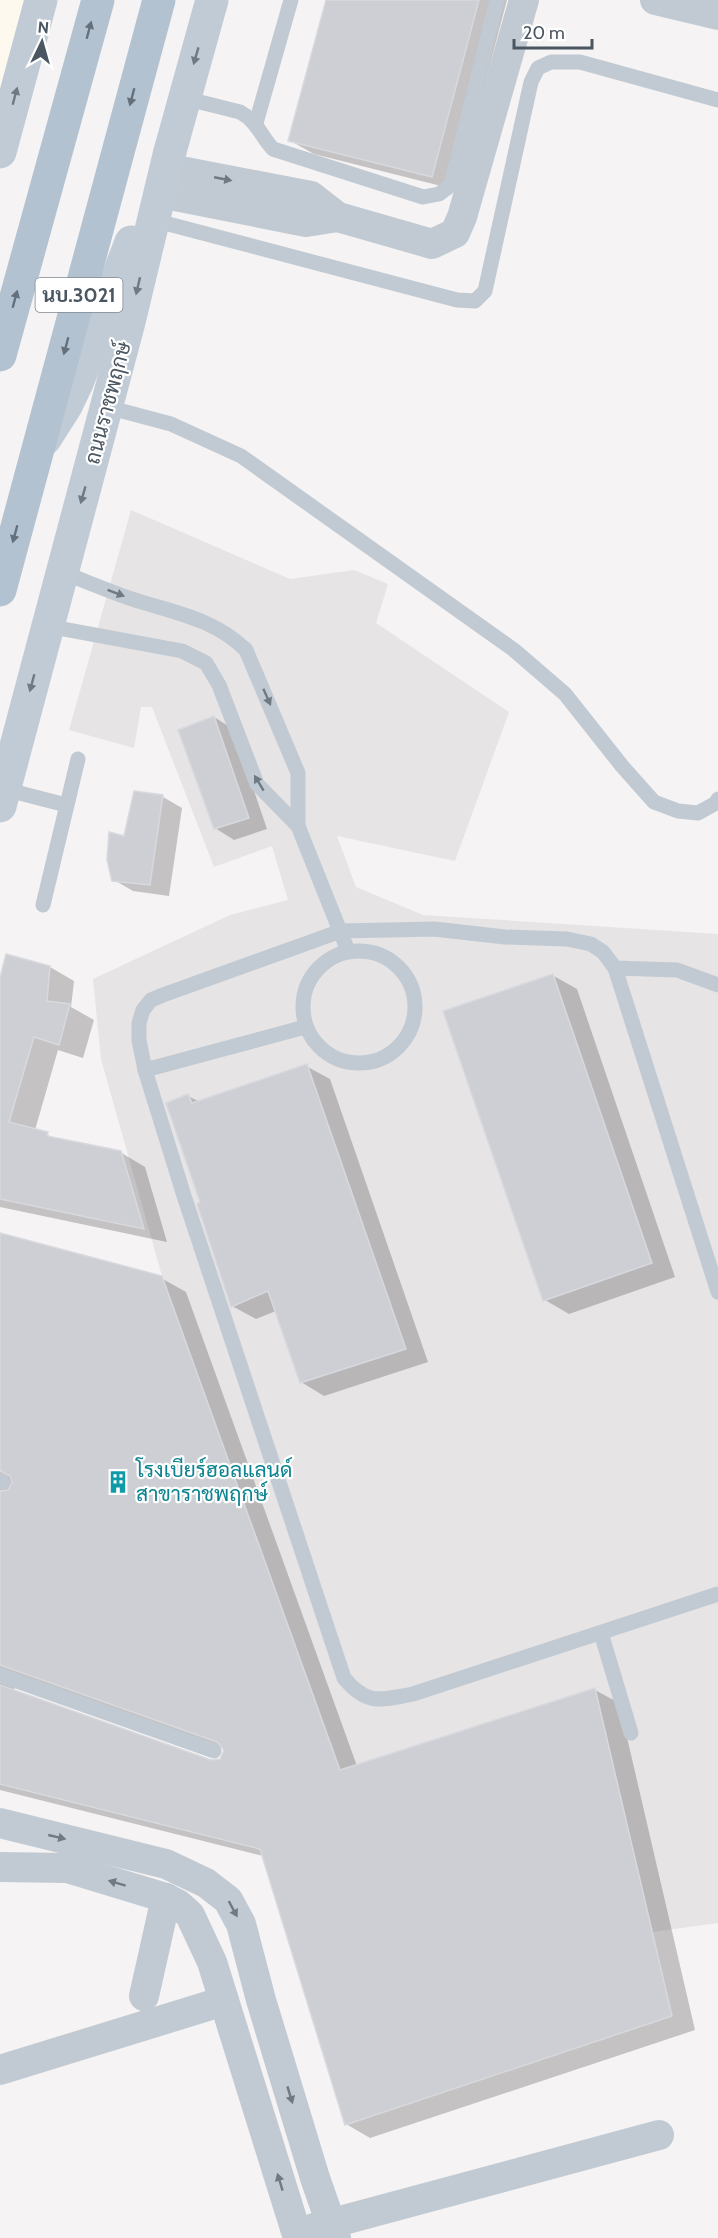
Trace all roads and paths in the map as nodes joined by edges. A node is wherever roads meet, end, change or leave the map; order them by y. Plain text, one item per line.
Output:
1 (41, 0) edge
2 (98, 0) edge
3 (159, 0) edge
4 (212, 0) edge
5 (291, 0) edge
6 (497, 0) edge
7 (524, 0) edge
8 (654, 0) edge
9 (718, 15) edge
10 (184, 98) junction
11 (718, 100) edge
12 (256, 123) junction
13 (0, 152) edge
14 (162, 184) junction
15 (0, 356) edge
16 (107, 407) junction
17 (38, 450) junction
18 (62, 572) junction
19 (0, 590) edge
20 (47, 626) junction
21 (78, 759) dead end
22 (2, 798) edge
23 (718, 799) edge
24 (66, 805) junction
25 (298, 826) junction
26 (42, 905) dead end
27 (341, 931) junction
28 (348, 951) junction
29 (615, 968) junction
30 (718, 985) edge
31 (305, 1027) junction
32 (145, 1070) junction
33 (718, 1292) edge
34 (718, 1594) edge
35 (601, 1633) junction
36 (0, 1675) edge
37 (631, 1734) dead end
38 (214, 1751) dead end
39 (0, 1823) edge
40 (0, 1867) edge
41 (166, 1898) junction
42 (257, 1978) junction
43 (222, 1995) junction
44 (144, 1996) dead end
45 (0, 2070) edge
46 (659, 2135) dead end
47 (334, 2231) edge
48 (292, 2236) edge

13 -> 1 main road
15 -> 2 main road, นบ.3021
3 -> 17 main road, นบ.3021
4 -> 10 main road, ถนนราชพฤกษ์ / นบ.3021
5 - 12 lane
6 - 12 lane
7 - 14 street
8 - 9 street
10 - 12 lane
10 - 14 main road, ถนนราชพฤกษ์ / นบ.3021
11 - 14 lane
14 -> 16 main road, ถนนราชพฤกษ์ / นบ.3021
14 - 17 main road
16 -> 18 main road, ถนนราชพฤกษ์ / นบ.3021
16 - 23 lane
17 -> 19 main road, นบ.3021
18 - 20 main road, ถนนราชพฤกษ์ / นบ.3021
18 -> 25 lane
20 -> 22 main road, ถนนราชพฤกษ์ / นบ.3021
25 -> 20 lane
21 - 24 lane
22 - 24 lane
24 - 26 lane
25 - 27 lane
27 - 28 lane
27 - 29 lane
27 - 32 lane
28 - 31 lane
28 - 31 lane
29 - 30 lane
29 - 33 lane
31 - 32 lane
32 - 35 lane
34 - 35 lane
35 - 37 lane
36 - 38 lane
39 -> 42 street
41 -> 40 street
41 - 43 street
41 - 44 street
42 - 43 street
42 -> 47 street
43 - 45 street
48 -> 43 street
46 - 47 street
47 - 48 street

